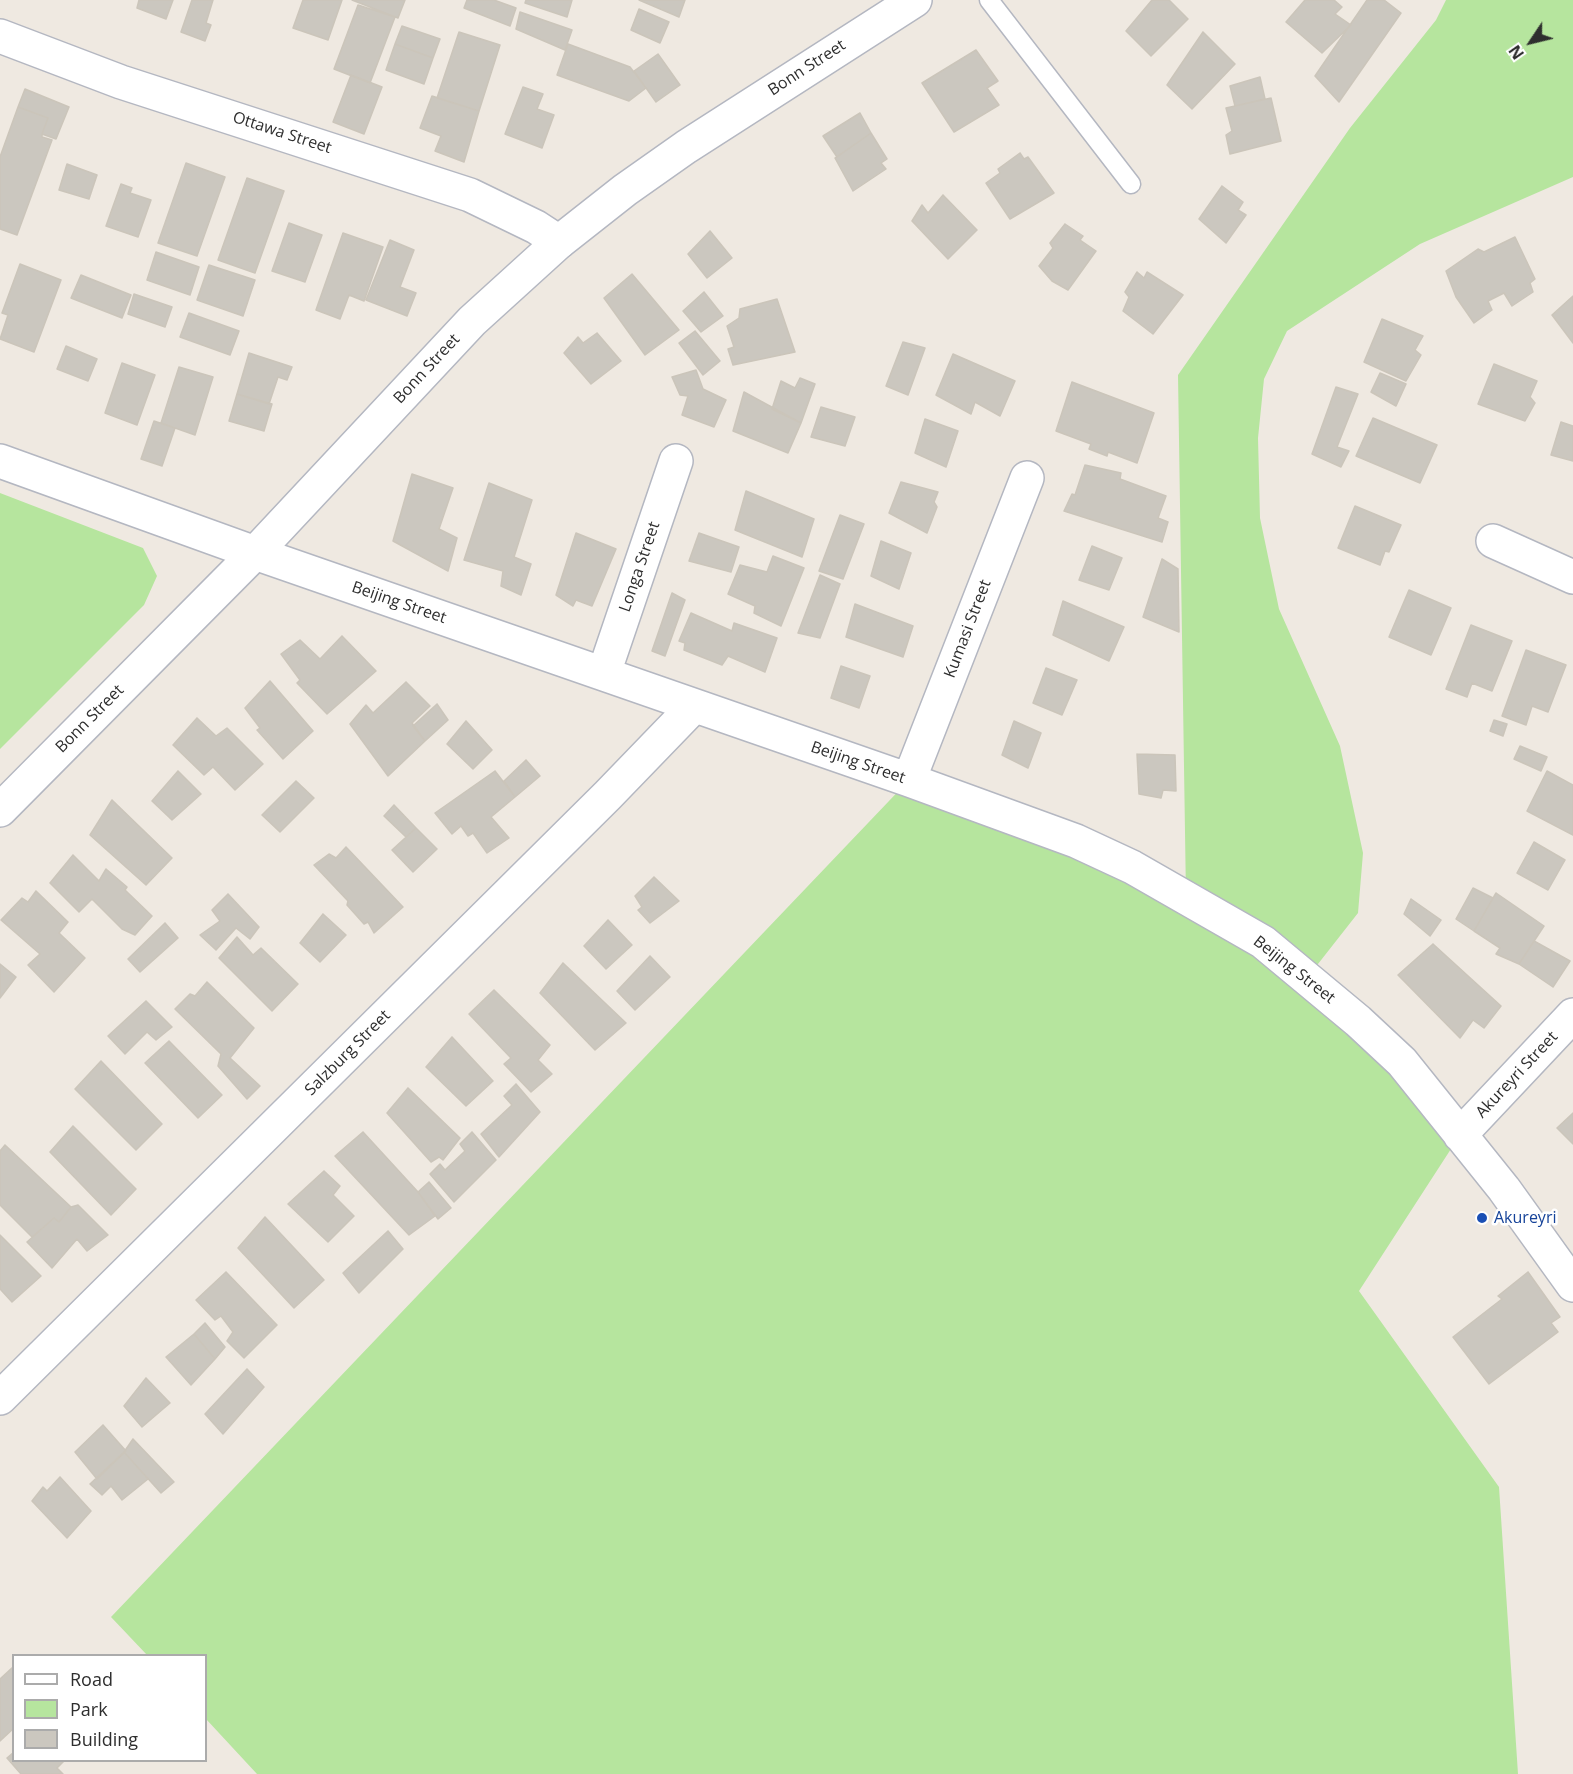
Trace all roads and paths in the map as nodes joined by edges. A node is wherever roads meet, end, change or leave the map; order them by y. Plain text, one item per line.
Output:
1 (915, 0) edge
2 (988, 0) edge
3 (0, 36) edge
4 (1131, 184) dead end
5 (559, 242) junction
6 (0, 461) edge
7 (676, 462) dead end
8 (1027, 478) dead end
9 (1493, 541) dead end
10 (255, 553) junction
11 (1573, 577) edge
12 (604, 673) junction
13 (694, 706) junction
14 (909, 780) junction
15 (0, 810) edge
16 (1573, 1015) edge
17 (1460, 1135) junction
18 (1573, 1285) edge
19 (0, 1398) edge

1 - 5 street, Bonn Street
2 - 4 lane
3 - 5 street, Ottawa Street
5 - 10 street, Bonn Street
6 - 10 street, Beijing Street
7 - 12 street, Longa Street
8 - 14 street, Kumasi Street
9 - 11 street
10 - 12 street, Beijing Street
10 - 15 street, Bonn Street
12 - 13 street, Beijing Street
13 - 14 street, Beijing Street
13 - 19 street, Salzburg Street
14 - 17 street, Beijing Street
16 - 17 street, Akureyri Street
17 - 18 street, Beijing Street

